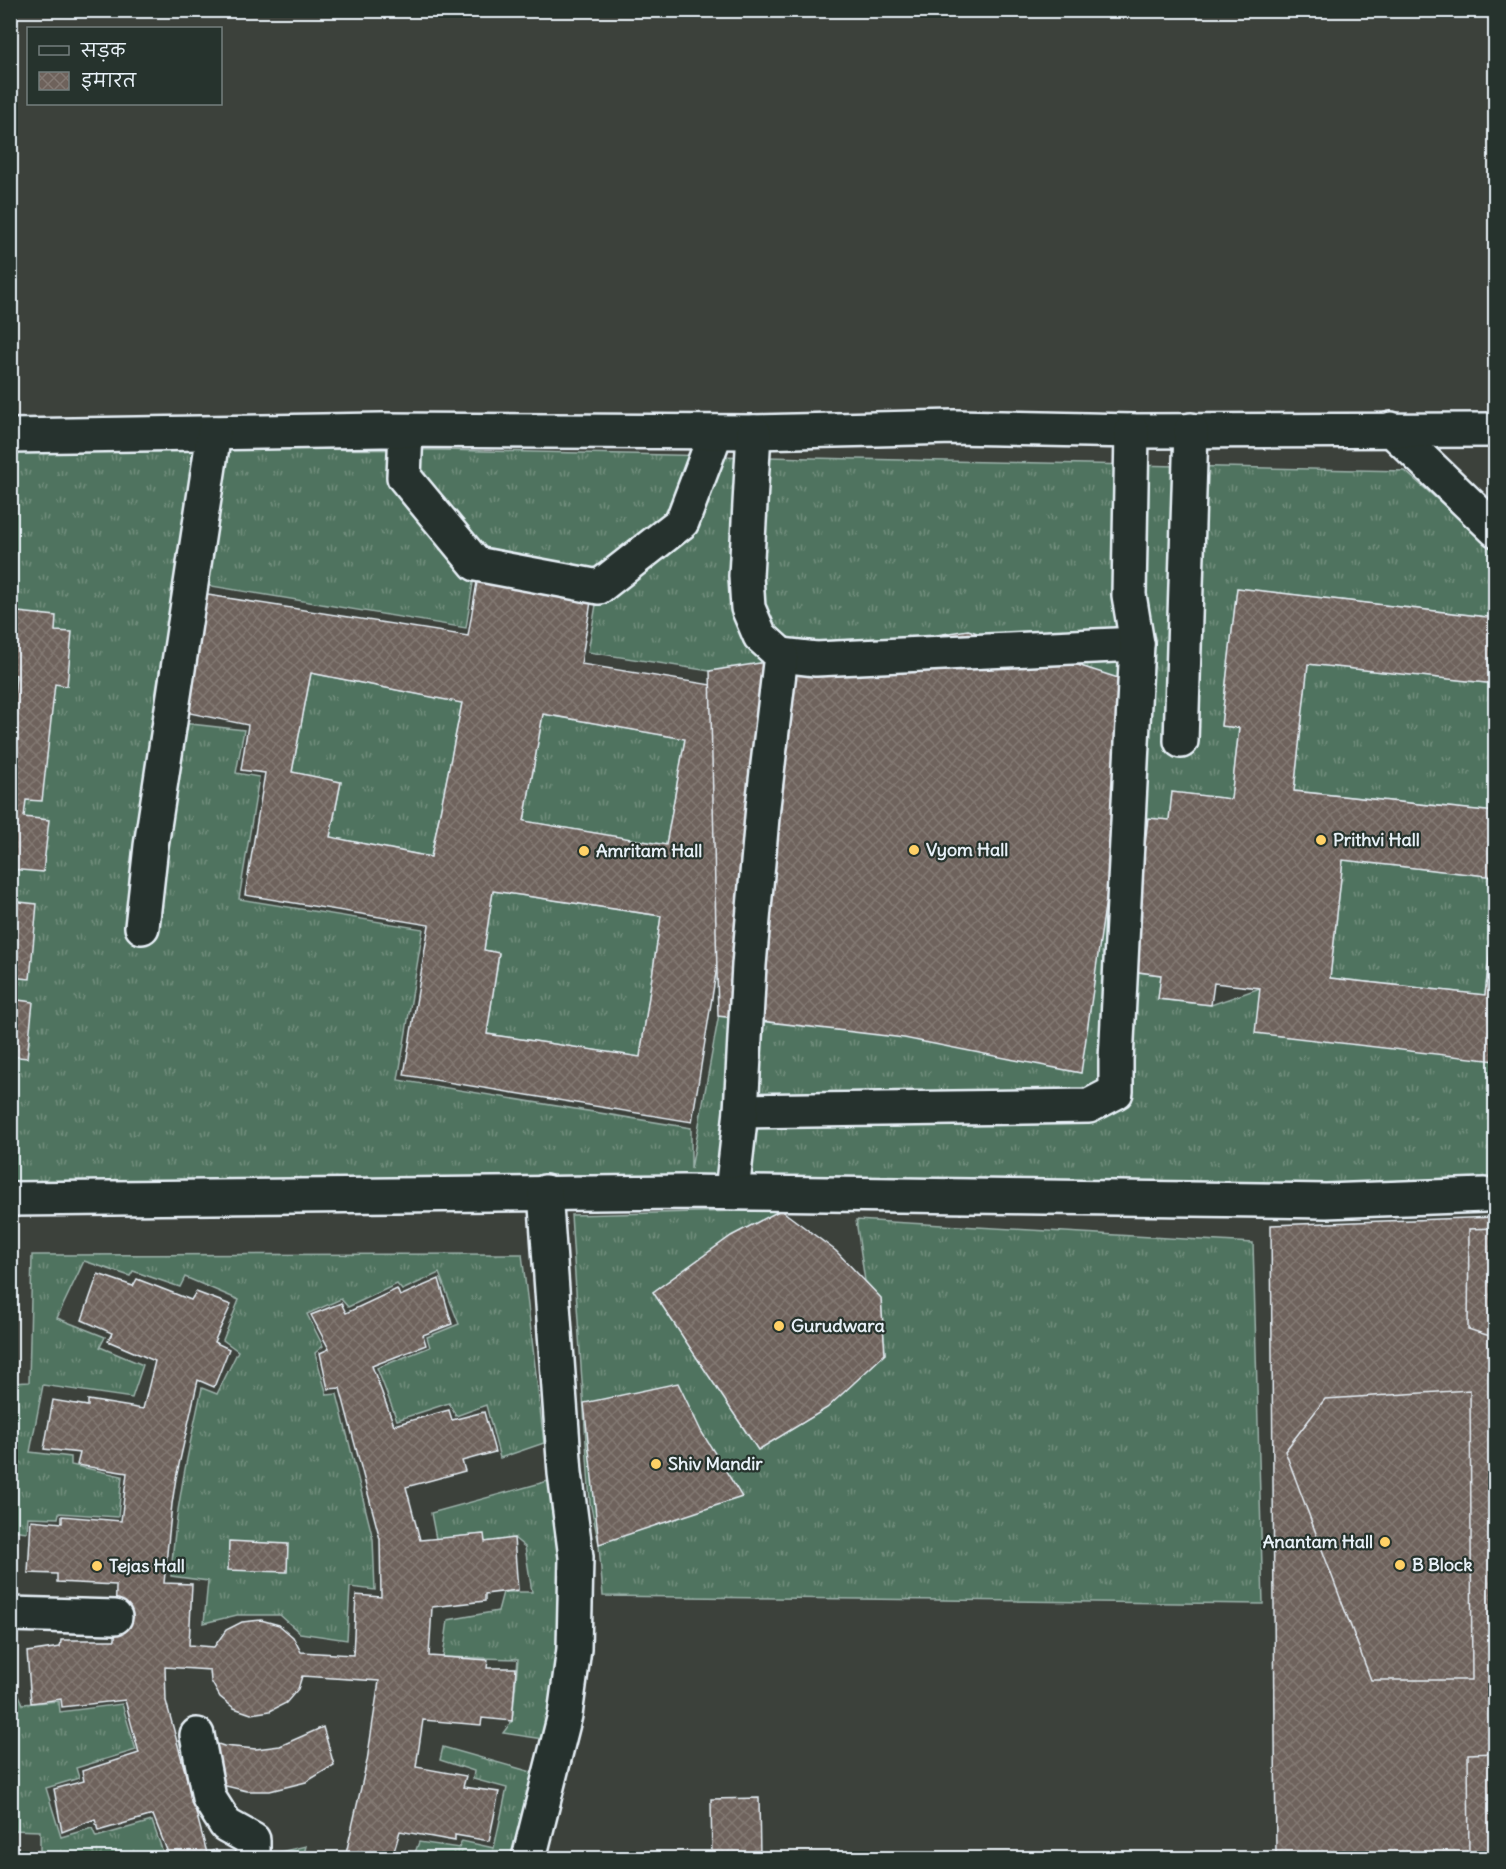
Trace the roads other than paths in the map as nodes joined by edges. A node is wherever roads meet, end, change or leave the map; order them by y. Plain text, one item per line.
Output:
1 (1391, 429) junction
2 (406, 430) junction
3 (1191, 430) junction
4 (1496, 430) edge
5 (1132, 431) junction
6 (716, 432) junction
7 (754, 432) junction
8 (214, 433) junction
9 (10, 436) edge
10 (1496, 530) edge
11 (1137, 644) junction
12 (781, 655) junction
13 (1181, 741) dead end
14 (142, 927) dead end
15 (741, 1111) junction
16 (545, 1192) junction
17 (732, 1192) junction
18 (1484, 1195) dead end
19 (10, 1199) edge
20 (10, 1614) edge
21 (115, 1617) dead end
22 (197, 1735) dead end
23 (253, 1858) edge
24 (529, 1858) edge

1 - 3 street
1 - 4 street
1 - 10 street
2 - 6 street
2 - 6 street
2 - 8 street
3 - 5 street
3 - 13 street
5 - 7 street
5 - 11 street
6 - 7 street
7 - 12 street
8 - 9 street
8 - 14 street
11 - 12 street
11 - 15 street
12 - 15 street
15 - 17 street
16 - 17 street
16 - 19 street
16 - 24 street
17 - 18 street
20 - 21 street
22 - 23 street

